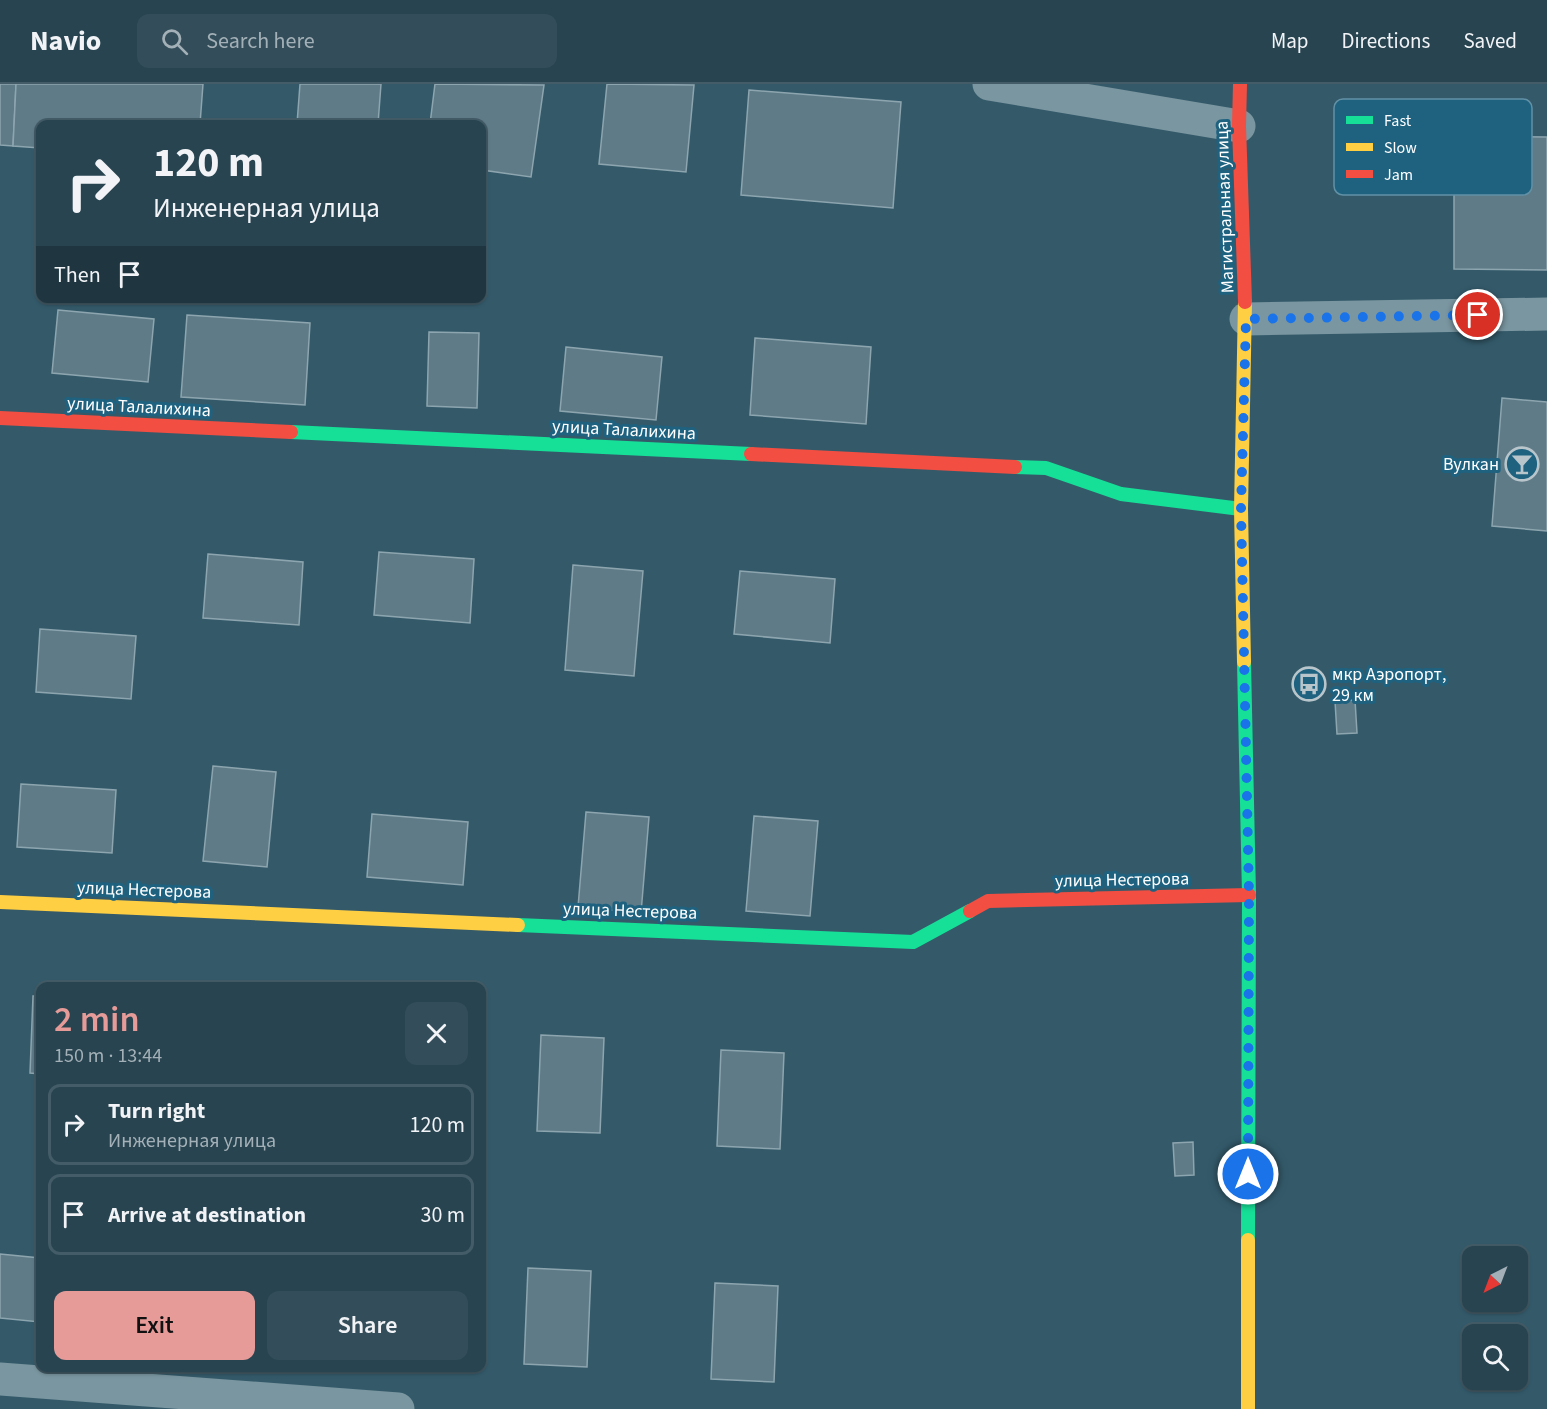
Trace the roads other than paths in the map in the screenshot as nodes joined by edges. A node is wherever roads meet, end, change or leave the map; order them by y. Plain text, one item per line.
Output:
1 (989, 84) edge
2 (1240, 84) edge
3 (1239, 126) junction
4 (1547, 314) edge
5 (1246, 319) junction
6 (0, 418) edge
7 (1241, 509) junction
8 (1249, 895) junction
9 (0, 902) edge
10 (0, 1379) edge
11 (398, 1409) edge
12 (1248, 1409) edge

1 - 3 street
2 - 3 street, Магистральная улица
3 - 5 street, Магистральная улица
4 - 5 street
5 - 7 street, Магистральная улица
6 - 7 street, улица Талалихина
7 - 8 street, Магистральная улица
8 - 9 street, улица Нестерова
8 - 12 street, Магистральная улица
10 - 11 street

